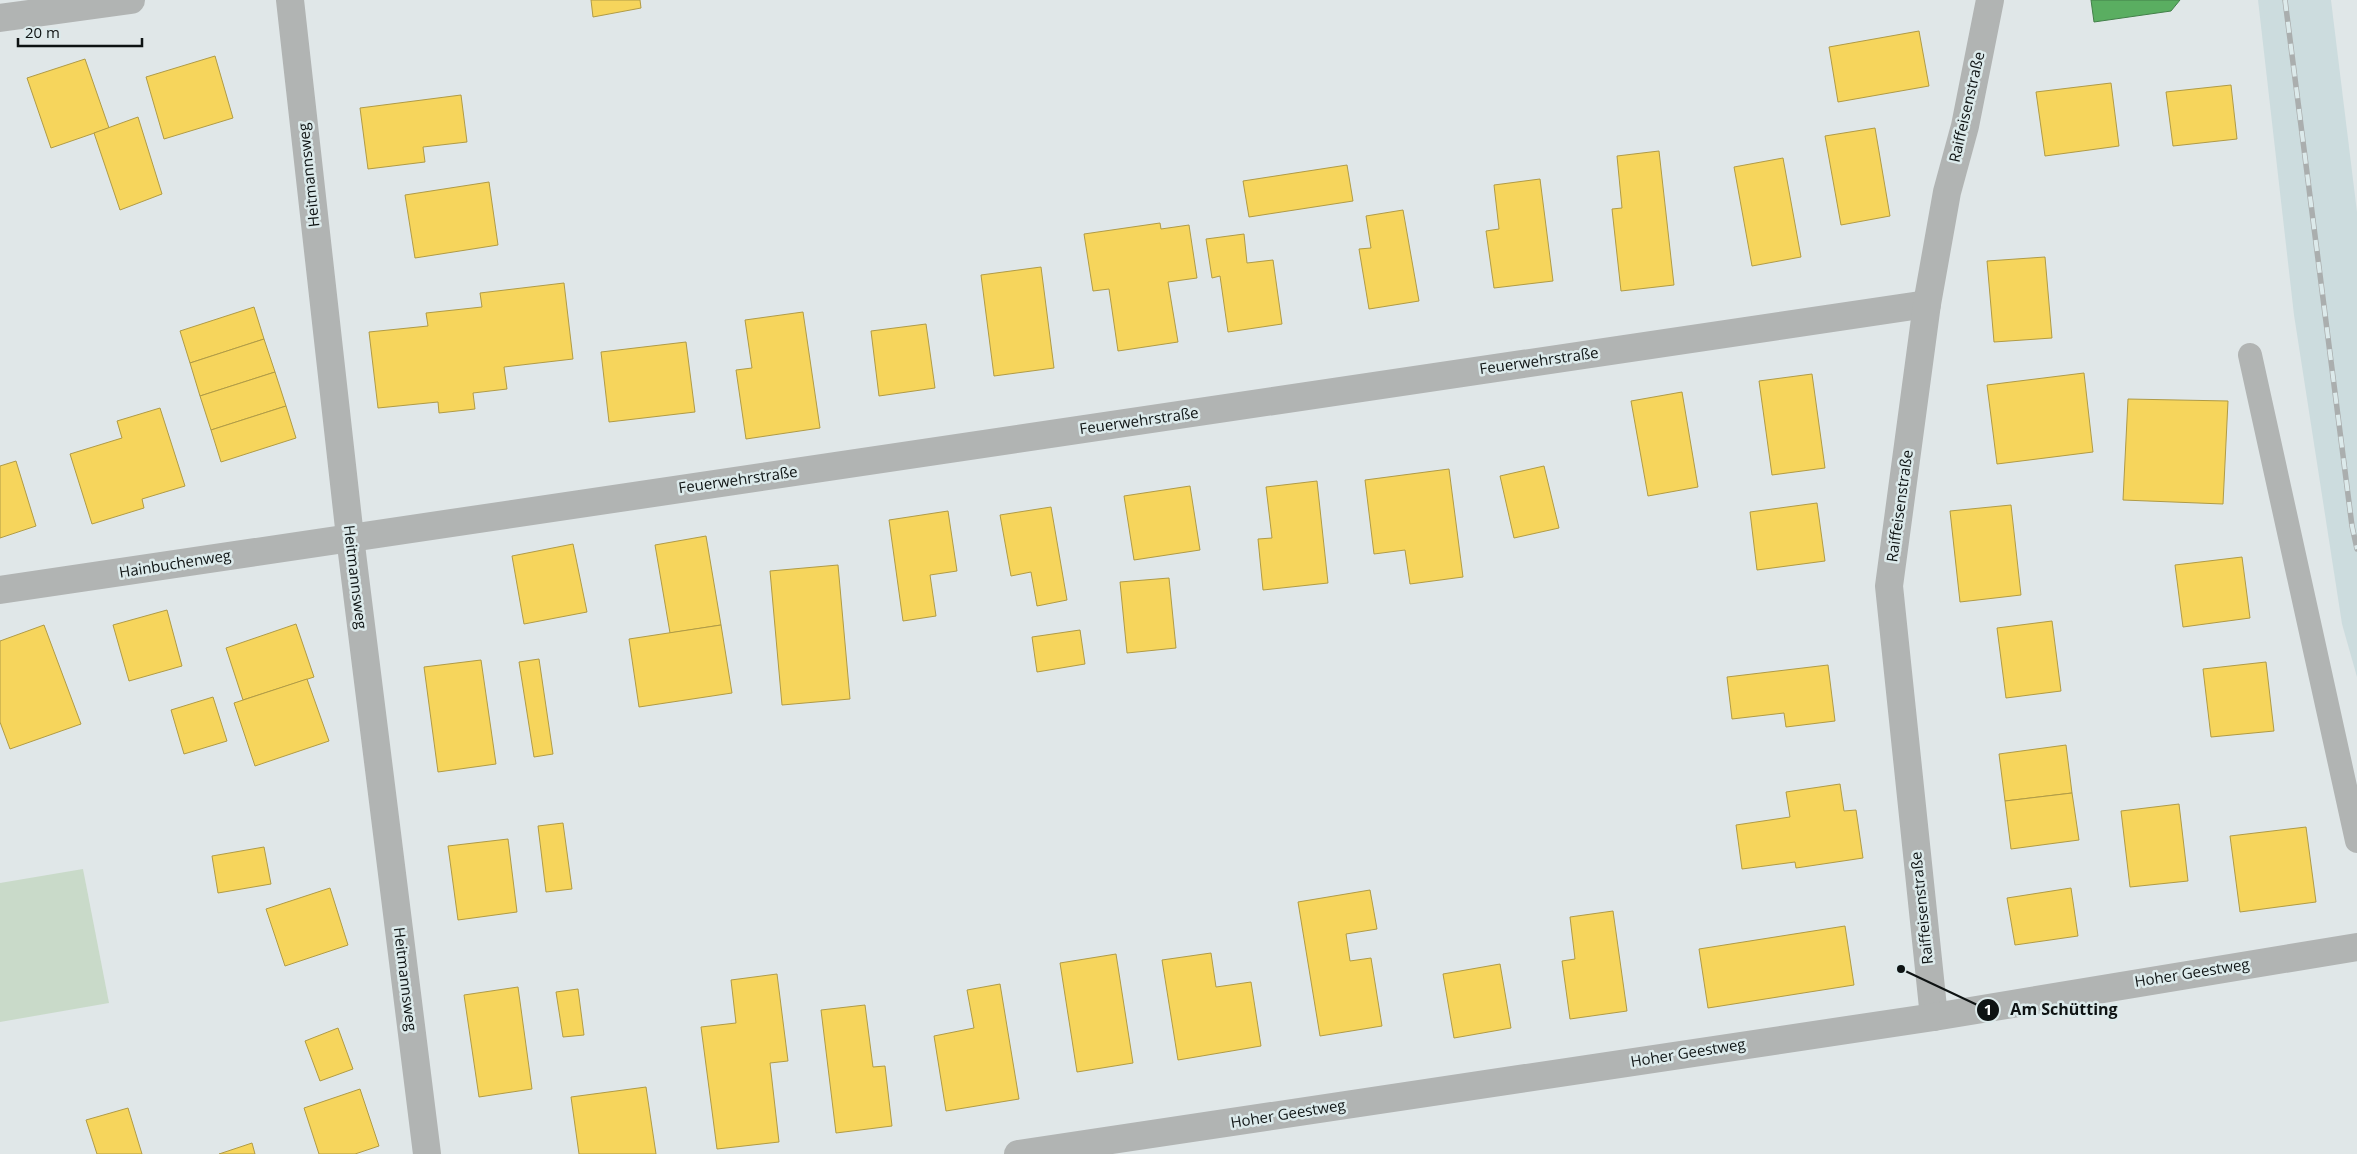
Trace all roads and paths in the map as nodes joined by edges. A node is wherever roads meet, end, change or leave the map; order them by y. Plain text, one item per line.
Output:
1 (130, 0) edge
2 (290, 0) edge
3 (1990, 0) edge
4 (0, 18) edge
5 (1927, 304) junction
6 (2250, 355) dead end
7 (350, 537) junction
8 (0, 590) edge
9 (2357, 841) edge
10 (2357, 947) edge
11 (1934, 1017) junction
12 (427, 1154) edge
13 (1018, 1154) edge

1 - 4 street
2 - 7 street, Heitmannsweg
3 - 5 street, Raiffeisenstraße
5 - 7 street, Feuerwehrstraße
5 - 11 street, Raiffeisenstraße
6 - 9 lane
7 - 8 street, Hainbuchenweg
7 - 12 street, Heitmannsweg
10 - 11 street, Hoher Geestweg
11 - 13 street, Hoher Geestweg

